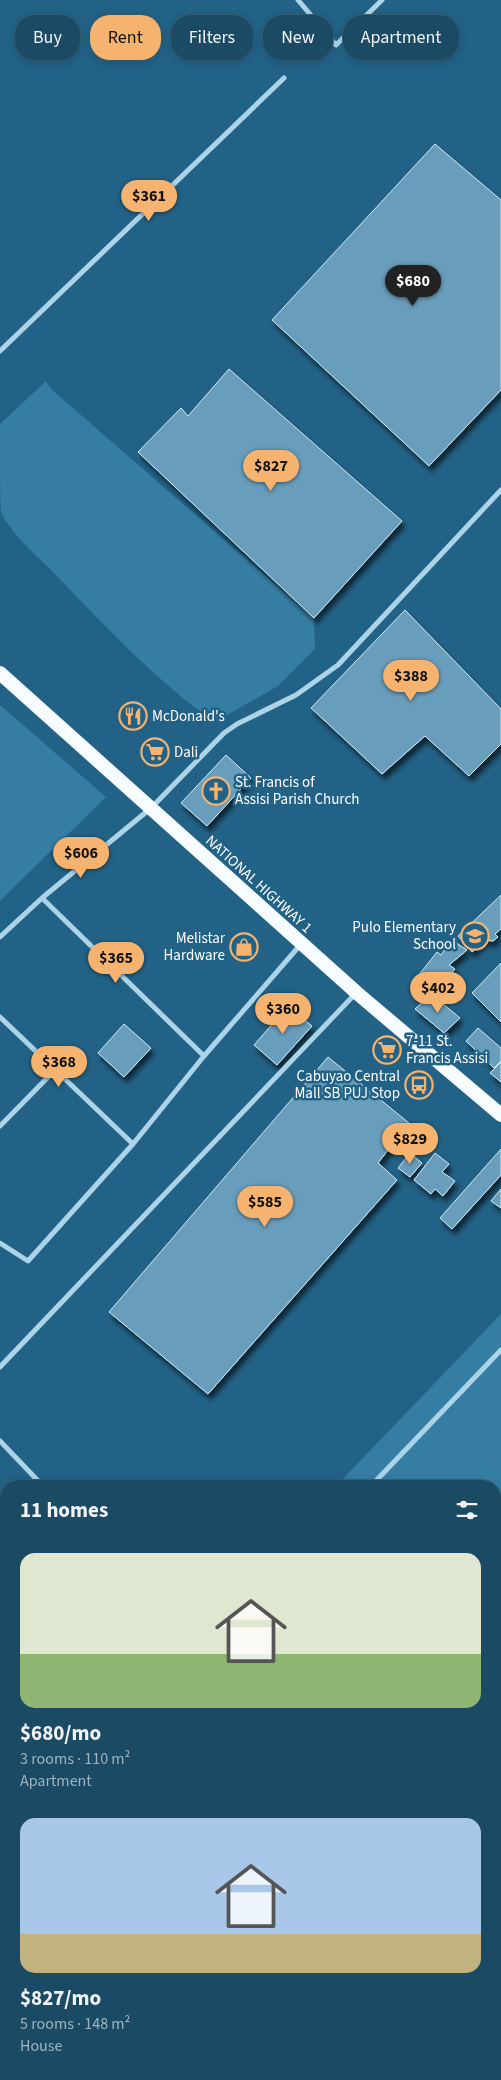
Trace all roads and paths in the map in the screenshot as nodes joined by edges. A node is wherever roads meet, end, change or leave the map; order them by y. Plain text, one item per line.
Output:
1 (298, 0) edge
2 (382, 0) edge
3 (284, 78) dead end
4 (0, 352) edge
5 (501, 490) edge
6 (0, 673) edge
7 (150, 808) junction
8 (42, 898) junction
9 (0, 937) edge
10 (302, 944) junction
11 (357, 993) junction
12 (0, 1017) edge
13 (204, 1056) junction
14 (56, 1069) junction
15 (501, 1115) edge
16 (0, 1126) edge
17 (133, 1144) junction
18 (0, 1243) edge
19 (501, 1350) edge
20 (0, 1367) edge
21 (0, 1441) edge
22 (38, 1480) edge
23 (377, 1480) edge

1 - 2 street
3 - 4 street
5 - 7 street
6 - 7 highway, NATIONAL HIGHWAY 1
7 - 8 street
7 - 10 highway, NATIONAL HIGHWAY 1
8 - 9 street
8 - 13 street
10 - 11 highway, NATIONAL HIGHWAY 1
10 - 13 street
11 - 15 highway, NATIONAL HIGHWAY 1
11 - 20 street
12 - 14 street
13 - 17 street
14 - 16 street
14 - 17 street
17 - 18 street
19 - 23 street
21 - 22 street

